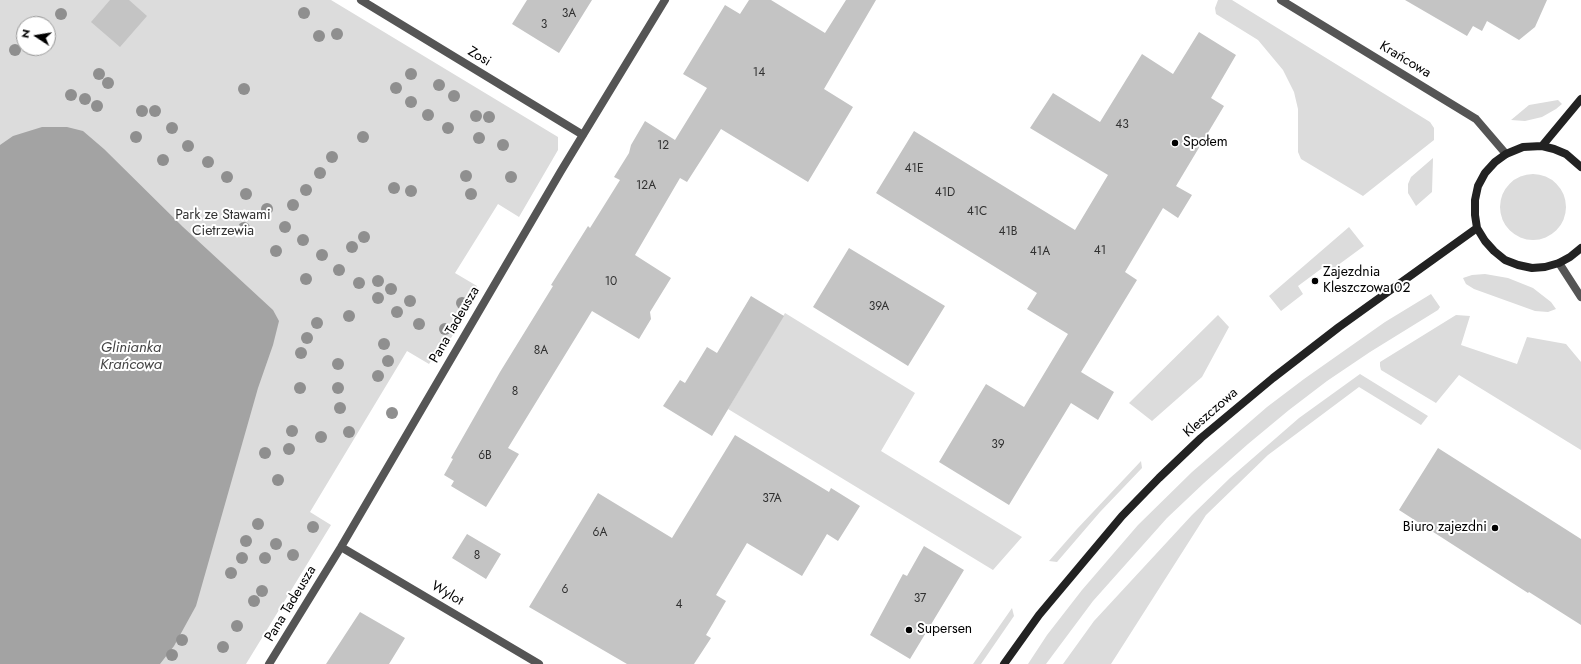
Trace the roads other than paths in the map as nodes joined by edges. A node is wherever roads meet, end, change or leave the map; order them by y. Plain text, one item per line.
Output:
1 (361, 0) edge
2 (665, 0) edge
3 (1281, 0) edge
4 (1581, 99) edge
5 (583, 136) junction
6 (1542, 146) junction
7 (1506, 154) junction
8 (1581, 167) edge
9 (1477, 228) junction
10 (1581, 248) edge
11 (1559, 263) junction
12 (1581, 297) edge
13 (341, 547) junction
14 (269, 664) edge
15 (539, 664) edge
16 (1004, 664) edge

1 - 5 street, Zosi
2 - 5 street, Pana Tadeusza
3 - 7 street, Krańcowa
4 - 6 main road
5 - 13 street, Pana Tadeusza
6 - 7 main road
6 - 8 main road
7 - 9 main road
9 - 11 main road
9 - 16 main road, Kleszczowa
10 - 11 main road
11 - 12 street
13 - 14 street, Pana Tadeusza
13 - 15 street, Wylot

